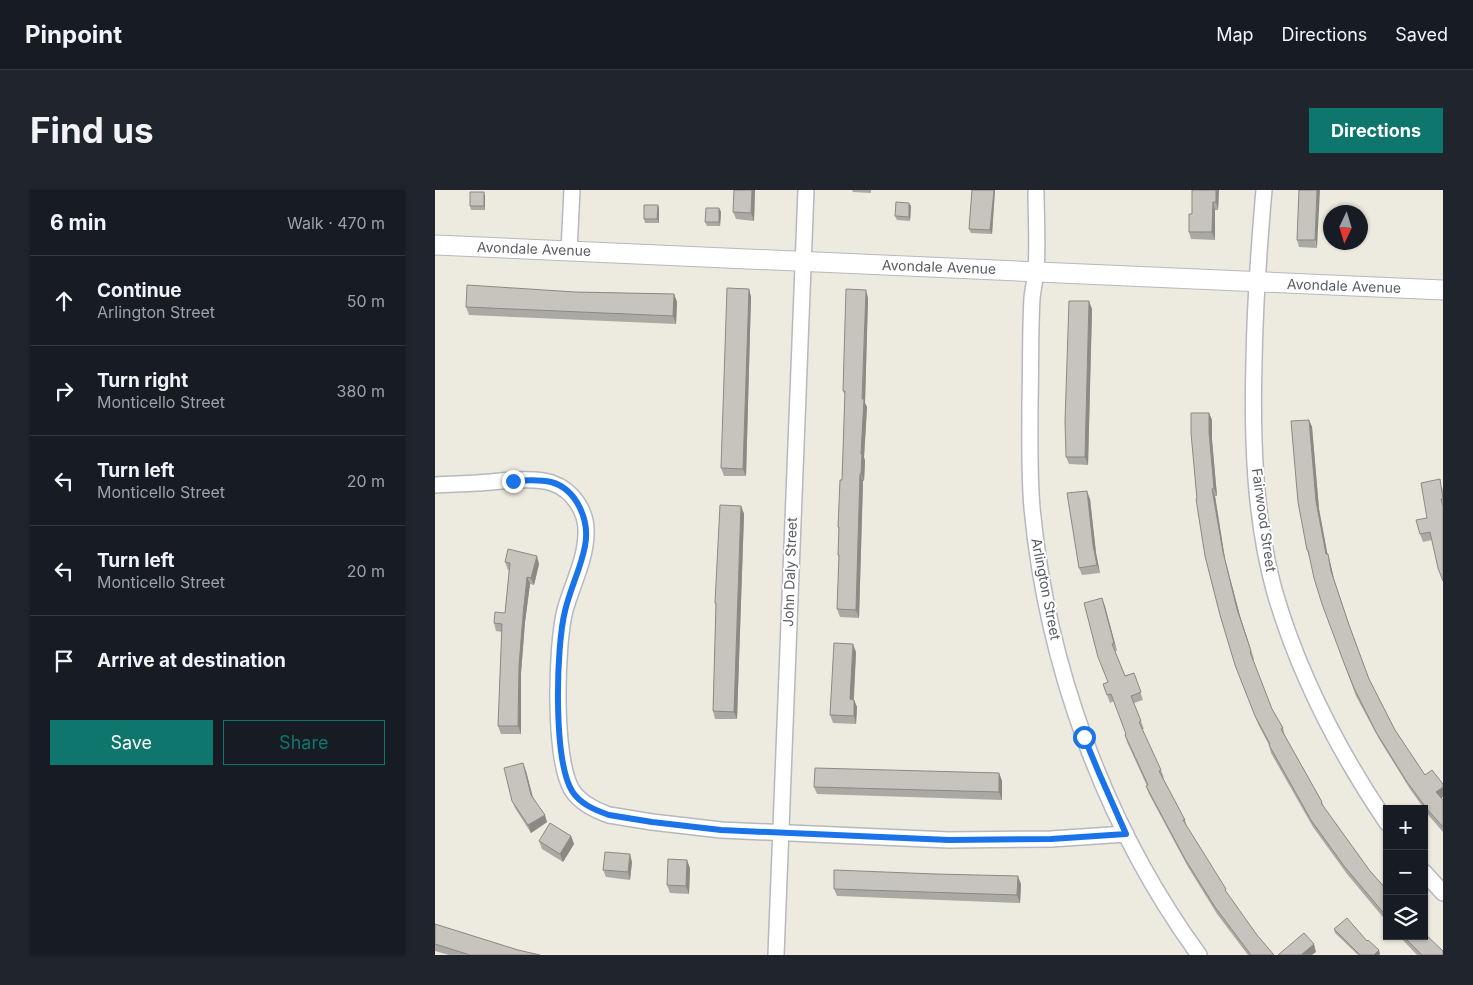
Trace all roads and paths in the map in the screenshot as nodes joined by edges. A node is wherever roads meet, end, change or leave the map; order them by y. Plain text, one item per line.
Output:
1 (573, 190) edge
2 (806, 190) edge
3 (1036, 190) edge
4 (1264, 190) edge
5 (435, 245) edge
6 (569, 251) junction
7 (803, 261) junction
8 (1036, 271) junction
9 (1257, 282) junction
10 (1443, 290) edge
11 (435, 485) edge
12 (1383, 817) edge
13 (779, 833) junction
14 (1126, 834) junction
15 (1428, 876) edge
16 (1443, 893) edge
17 (775, 955) edge
18 (1199, 955) edge

1 - 6 street
2 - 7 street, John Daly Street
3 - 8 street, Arlington Street
4 - 9 street, Fairwood Street
5 - 6 street, Avondale Avenue
6 - 7 street, Avondale Avenue
7 - 8 street, Avondale Avenue
7 - 13 street, John Daly Street
8 - 9 street, Avondale Avenue
8 - 14 street, Arlington Street
9 - 10 street, Avondale Avenue
9 - 12 street, Fairwood Street
11 - 13 street
13 - 14 street
13 - 17 street, John Daly Street
14 - 18 street, Arlington Street
15 - 16 street

